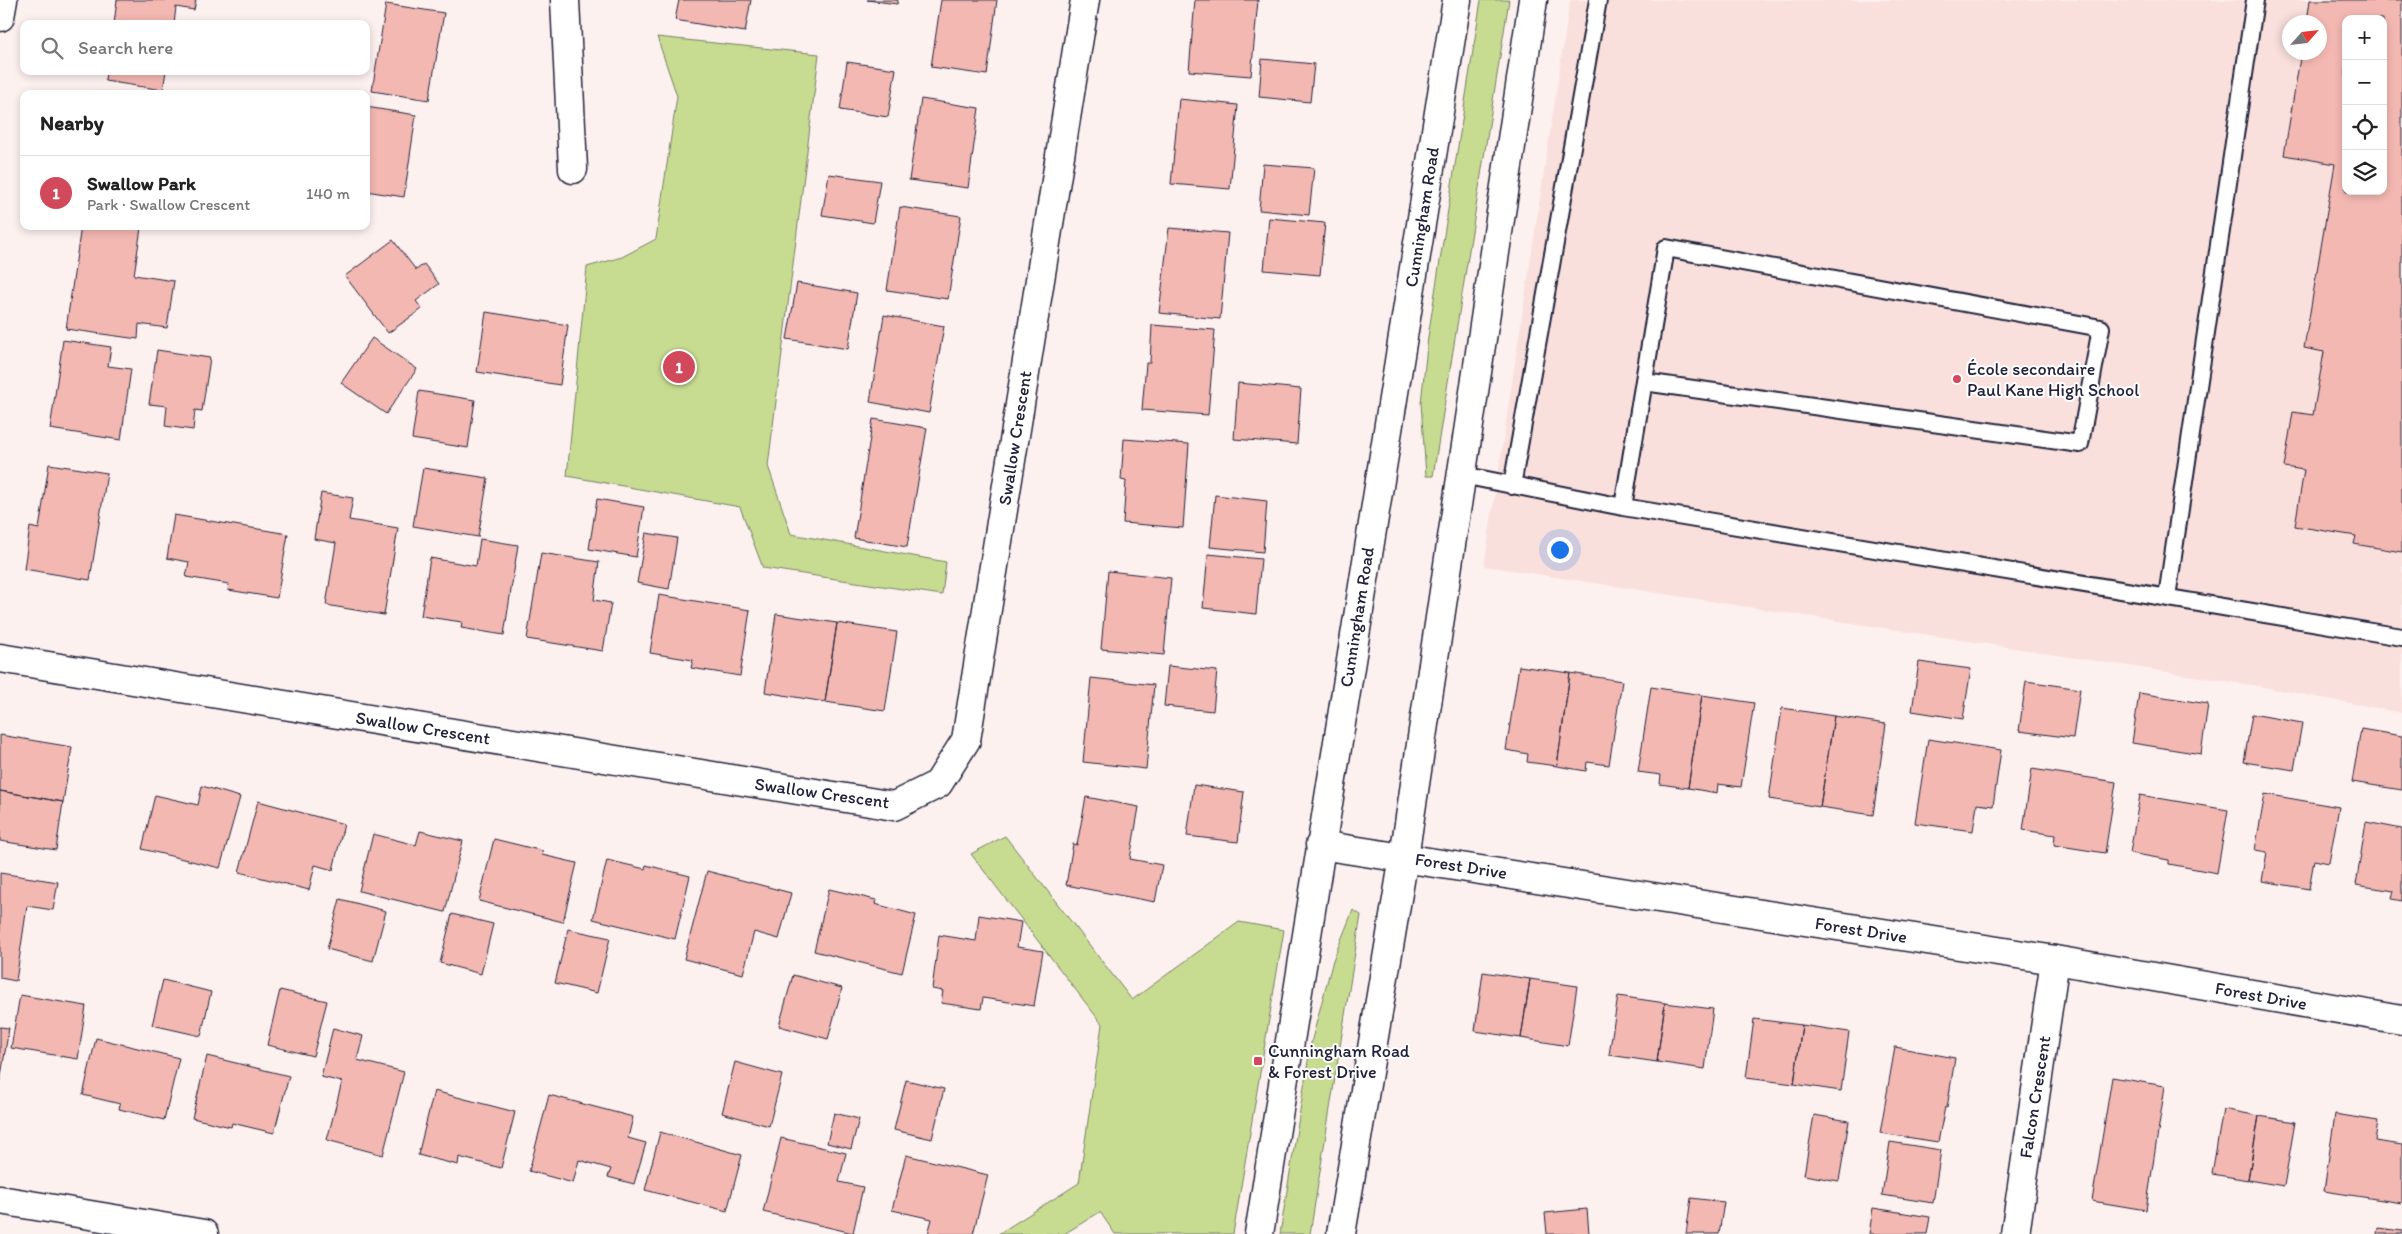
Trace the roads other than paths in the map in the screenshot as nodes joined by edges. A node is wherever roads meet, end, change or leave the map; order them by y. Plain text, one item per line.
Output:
1 (3, 0) edge
2 (565, 0) edge
3 (1085, 0) edge
4 (1457, 0) edge
5 (1533, 0) edge
6 (1598, 0) edge
7 (2255, 0) edge
8 (0, 16) edge
9 (573, 169) dead end
10 (1644, 382) junction
11 (1462, 475) junction
12 (1512, 486) junction
13 (1623, 507) junction
14 (2167, 597) junction
15 (2402, 637) edge
16 (0, 658) edge
17 (1320, 844) junction
18 (1404, 857) junction
19 (2055, 960) junction
20 (2402, 1020) edge
21 (0, 1200) edge
22 (204, 1234) edge
23 (1259, 1234) edge
24 (1341, 1234) edge
25 (2014, 1234) edge

1 - 8 street
2 - 9 street
3 - 16 street, Swallow Crescent
4 - 17 street, Cunningham Road
5 - 11 street
6 - 12 lane
7 - 14 lane
10 - 10 lane
10 - 13 lane
11 - 12 lane
11 - 18 street
12 - 13 lane
13 - 14 lane
14 - 15 lane
17 - 18 street, Forest Drive
17 - 23 street, Cunningham Road
18 - 19 street, Forest Drive
18 - 24 street
19 - 20 street, Forest Drive
19 - 25 street, Falcon Crescent
21 - 22 street

